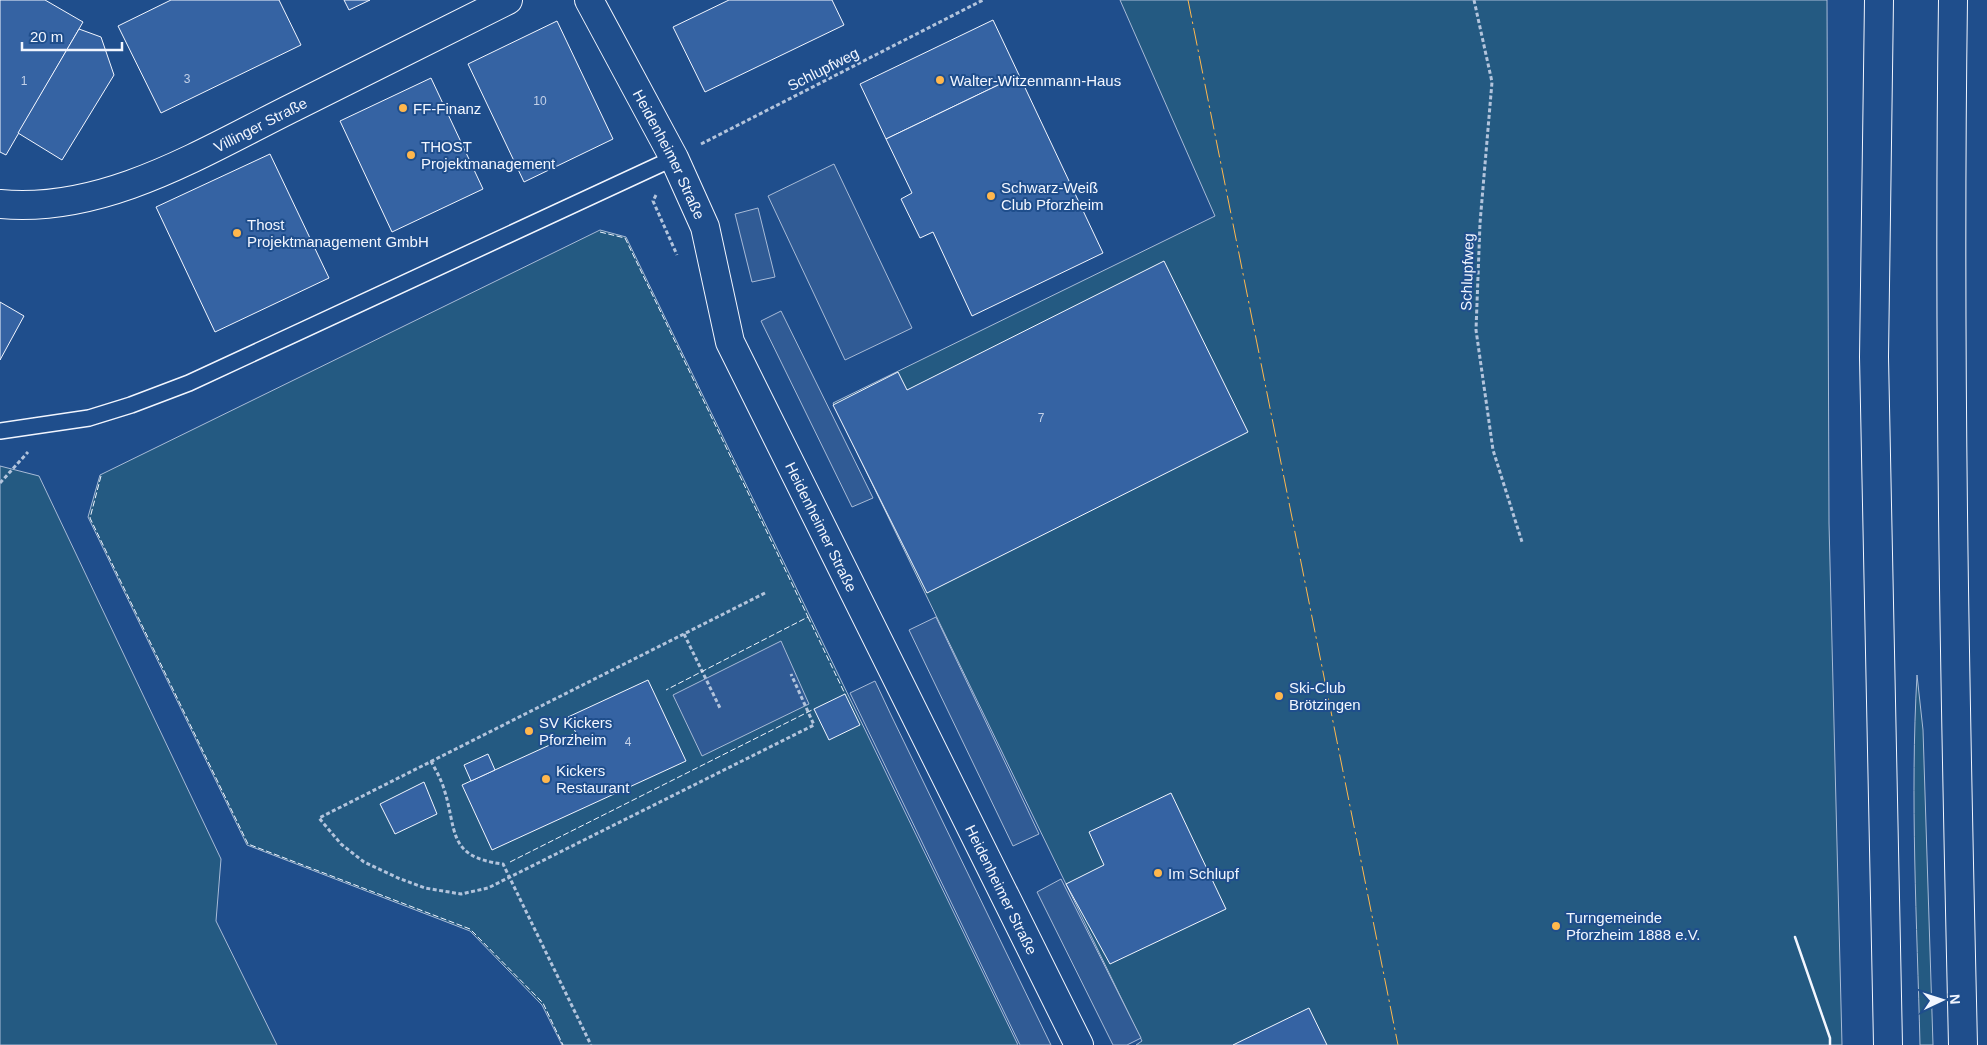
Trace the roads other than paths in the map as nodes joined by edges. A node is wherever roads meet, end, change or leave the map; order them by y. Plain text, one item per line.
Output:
1 (508, 0) edge
2 (589, 0) edge
3 (1878, 0) edge
4 (1953, 0) edge
5 (674, 158) junction
6 (0, 204) edge
7 (0, 431) edge
8 (1079, 1045) edge
9 (1888, 1045) edge
10 (1963, 1045) edge

1 - 6 main road, Villinger Straße
2 - 5 main road, Heidenheimer Straße
3 - 9 main road
4 - 10 main road
5 - 7 lane
5 - 8 main road, Heidenheimer Straße

